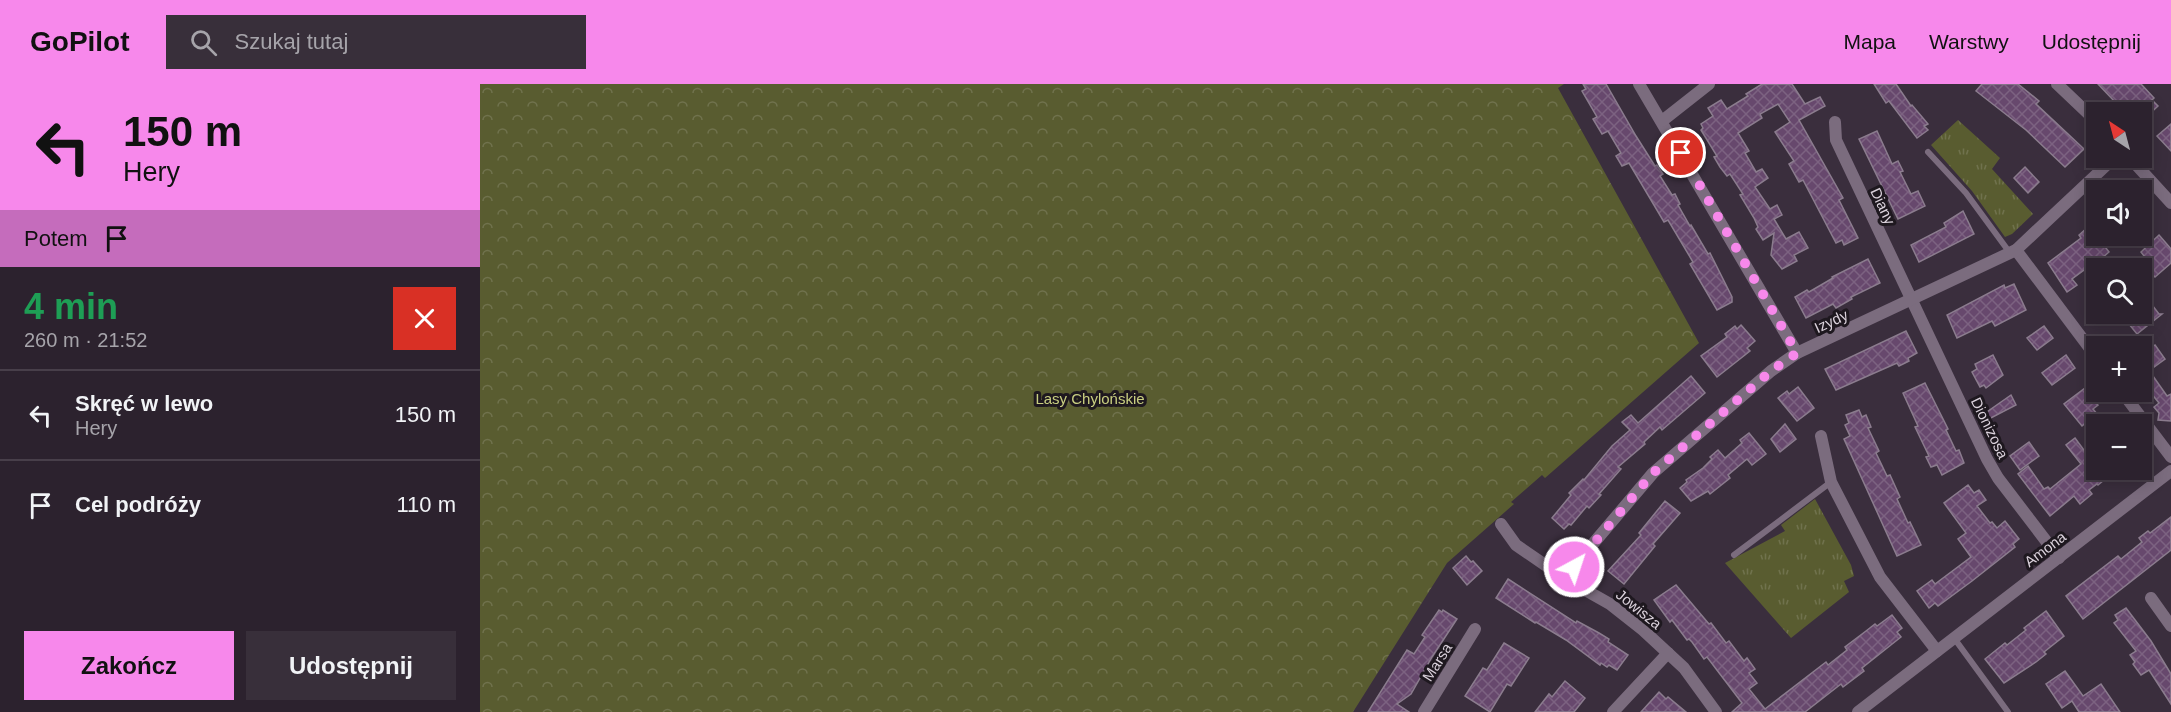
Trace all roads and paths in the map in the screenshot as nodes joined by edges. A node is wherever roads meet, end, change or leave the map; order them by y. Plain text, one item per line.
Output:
1 (1639, 84) edge
2 (1709, 84) edge
3 (2057, 84) edge
4 (2086, 112) edge
5 (1662, 121) junction
6 (1835, 122) dead end
7 (1928, 152) dead end
8 (2103, 168) edge
9 (2139, 168) edge
10 (2171, 203) edge
11 (2013, 251) junction
12 (1911, 300) junction
13 (2086, 344) edge
14 (1797, 353) junction
15 (2130, 402) edge
16 (1821, 436) dead end
17 (2171, 457) edge
18 (2171, 471) edge
19 (1831, 482) junction
20 (1501, 524) dead end
21 (1734, 555) dead end
22 (2059, 558) junction
23 (1564, 578) junction
24 (2151, 598) dead end
25 (2171, 626) edge
26 (1475, 629) dead end
27 (1954, 638) junction
28 (1937, 651) junction
29 (1668, 653) junction
30 (1424, 712) edge
31 (1613, 712) edge
32 (1716, 712) edge
33 (1858, 712) edge
34 (2008, 712) edge

1 - 5 street
2 - 5 street
3 - 4 street
5 - 14 street
6 - 12 street, Diany
7 - 11 lane
8 - 11 street, Izydy
9 - 10 street
11 - 12 street, Izydy
11 - 13 street
12 - 14 street, Izydy
12 - 22 street, Dionizosa
14 - 23 street, Izydy
15 - 17 street
16 - 19 street
18 - 22 street, Amona
19 - 21 lane
19 - 28 street
20 - 23 street, Jowisza
22 - 27 street, Amona
23 - 29 street, Jowisza
24 - 25 street
26 - 30 street, Marsa
27 - 28 street, Amona
27 - 34 lane
28 - 33 street, Amona
29 - 31 street
29 - 32 street, Jowisza

